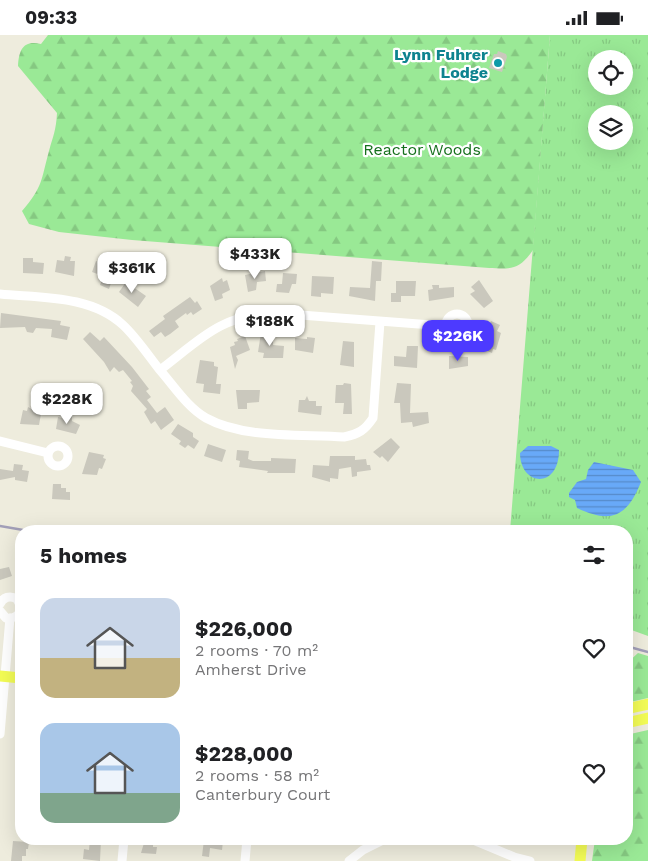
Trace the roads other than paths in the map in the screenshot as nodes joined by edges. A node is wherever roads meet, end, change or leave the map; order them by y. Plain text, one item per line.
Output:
1 (0, 295) edge
2 (380, 321) junction
3 (445, 326) dead end
4 (160, 370) junction
5 (0, 441) edge
6 (48, 453) dead end
7 (15, 598) edge
8 (0, 604) edge
9 (0, 611) edge
10 (15, 617) edge
11 (10, 619) junction
12 (2, 677) edge
13 (15, 678) edge
14 (648, 704) edge
15 (633, 707) edge
16 (648, 718) edge
17 (633, 721) edge
18 (0, 734) edge
19 (123, 845) edge
20 (246, 845) edge
21 (373, 845) edge
22 (485, 845) edge
23 (581, 845) edge
24 (122, 861) edge
25 (245, 861) edge
26 (349, 861) edge
27 (530, 861) edge
28 (580, 861) edge

1 - 4 street
2 - 3 street
2 - 4 street
2 - 4 street
5 - 6 street
7 - 8 street
9 - 11 street
10 - 11 street
11 - 12 street
12 - 13 main road
12 - 18 street
14 - 15 main road
16 - 17 main road
19 - 24 street
20 - 25 street
21 - 26 street
22 - 27 street
23 - 28 main road

